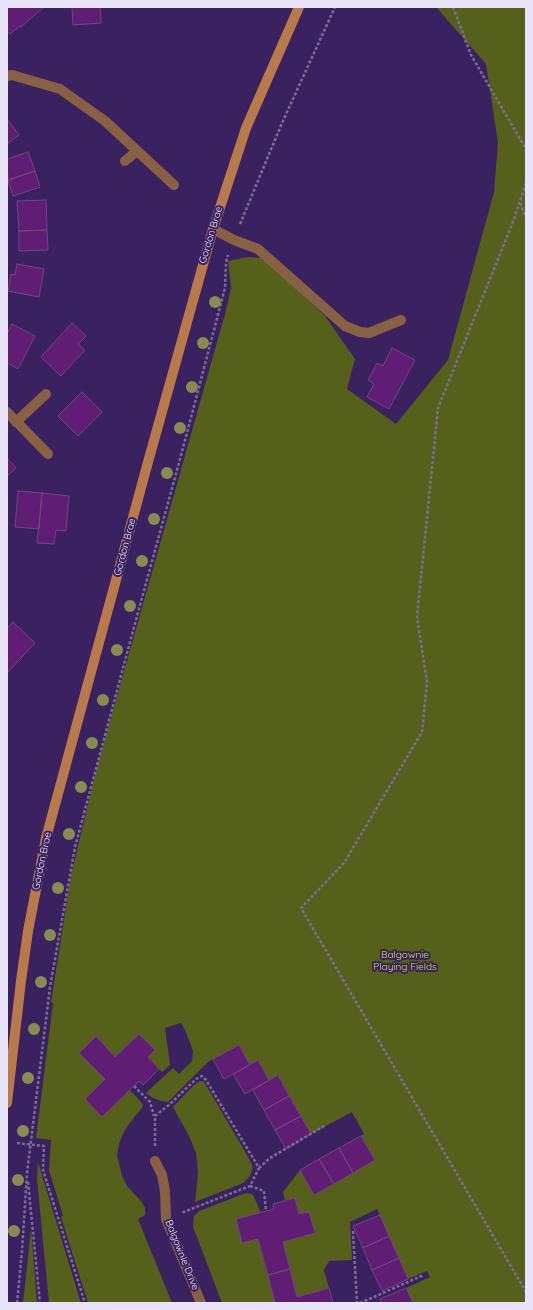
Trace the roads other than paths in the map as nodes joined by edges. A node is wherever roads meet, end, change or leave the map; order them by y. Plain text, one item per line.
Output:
1 (299, 7) edge
2 (7, 76) edge
3 (137, 151) junction
4 (125, 161) dead end
5 (174, 185) dead end
6 (213, 229) junction
7 (401, 320) dead end
8 (46, 394) dead end
9 (7, 412) edge
10 (16, 422) junction
11 (48, 454) dead end
12 (7, 1103) edge
13 (155, 1161) road end
14 (201, 1303) edge

1 - 6 main road, Gordon Brae
2 - 3 street
3 - 4 street
3 - 5 street
6 - 7 street
6 - 12 main road, Gordon Brae
8 - 10 street
9 - 10 street
10 - 11 street
13 - 14 street, Balgownie Drive

